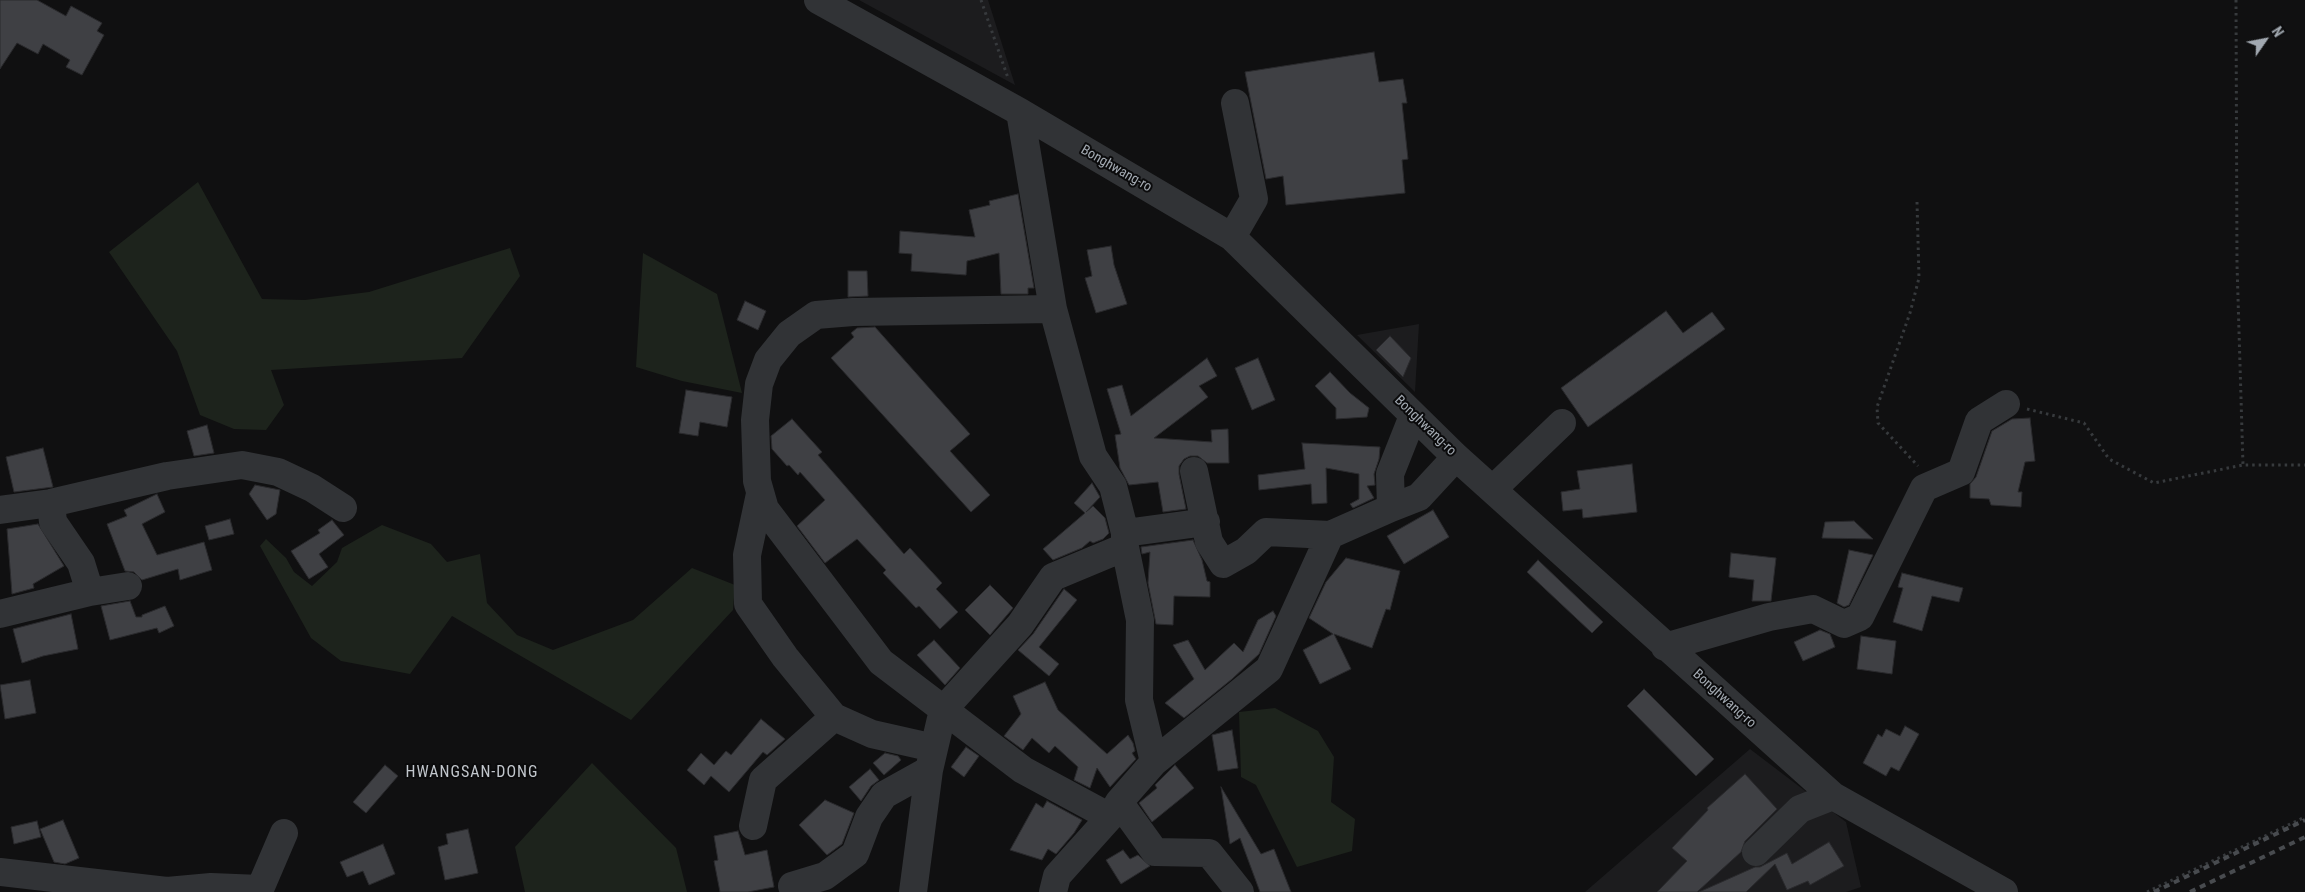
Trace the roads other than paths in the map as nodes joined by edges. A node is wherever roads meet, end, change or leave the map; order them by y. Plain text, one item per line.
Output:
1 (818, 0) edge
2 (1235, 104) dead end
3 (1020, 112) junction
4 (1232, 237) junction
5 (1053, 309) junction
6 (2006, 404) road end
7 (1413, 416) junction
8 (1562, 423) dead end
9 (1456, 457) junction
10 (1194, 471) dead end
11 (1493, 489) junction
12 (760, 494) junction
13 (51, 503) junction
14 (344, 508) dead end
15 (1391, 508) junction
16 (0, 510) edge
17 (1206, 522) junction
18 (1330, 535) junction
19 (1125, 540) junction
20 (128, 586) dead end
21 (90, 592) junction
22 (0, 614) edge
23 (1665, 647) junction
24 (943, 710) junction
25 (834, 717) junction
26 (931, 759) junction
27 (1154, 762) junction
28 (1833, 796) junction
29 (1115, 809) junction
30 (753, 826) dead end
31 (284, 833) dead end
32 (1756, 852) dead end
33 (0, 872) edge
34 (792, 886) dead end
35 (913, 892) edge
36 (1052, 892) edge
37 (1240, 892) edge
38 (2004, 892) edge

1 - 3 street, Bonghwang-ro
2 - 4 street
3 - 4 street, Bonghwang-ro
3 - 5 street
4 - 7 street, Bonghwang-ro
5 - 12 street
5 - 19 street
6 - 23 street
7 - 9 street, Bonghwang-ro
7 - 15 street
8 - 11 street
9 - 11 street, Bonghwang-ro
9 - 15 street
10 - 17 street
11 - 23 street, Bonghwang-ro
12 - 24 street
12 - 25 street
13 - 14 street
13 - 16 street
13 - 21 street
15 - 18 street
17 - 18 street
17 - 19 street
18 - 27 street
19 - 24 street
19 - 27 street
20 - 21 street
21 - 22 street
23 - 28 street, Bonghwang-ro
24 - 26 street
24 - 29 street
25 - 26 street
25 - 30 street
26 - 34 street
26 - 35 street
27 - 29 street
28 - 32 street
28 - 38 street, Bonghwang-ro
29 - 36 street
29 - 37 street
31 - 33 street

